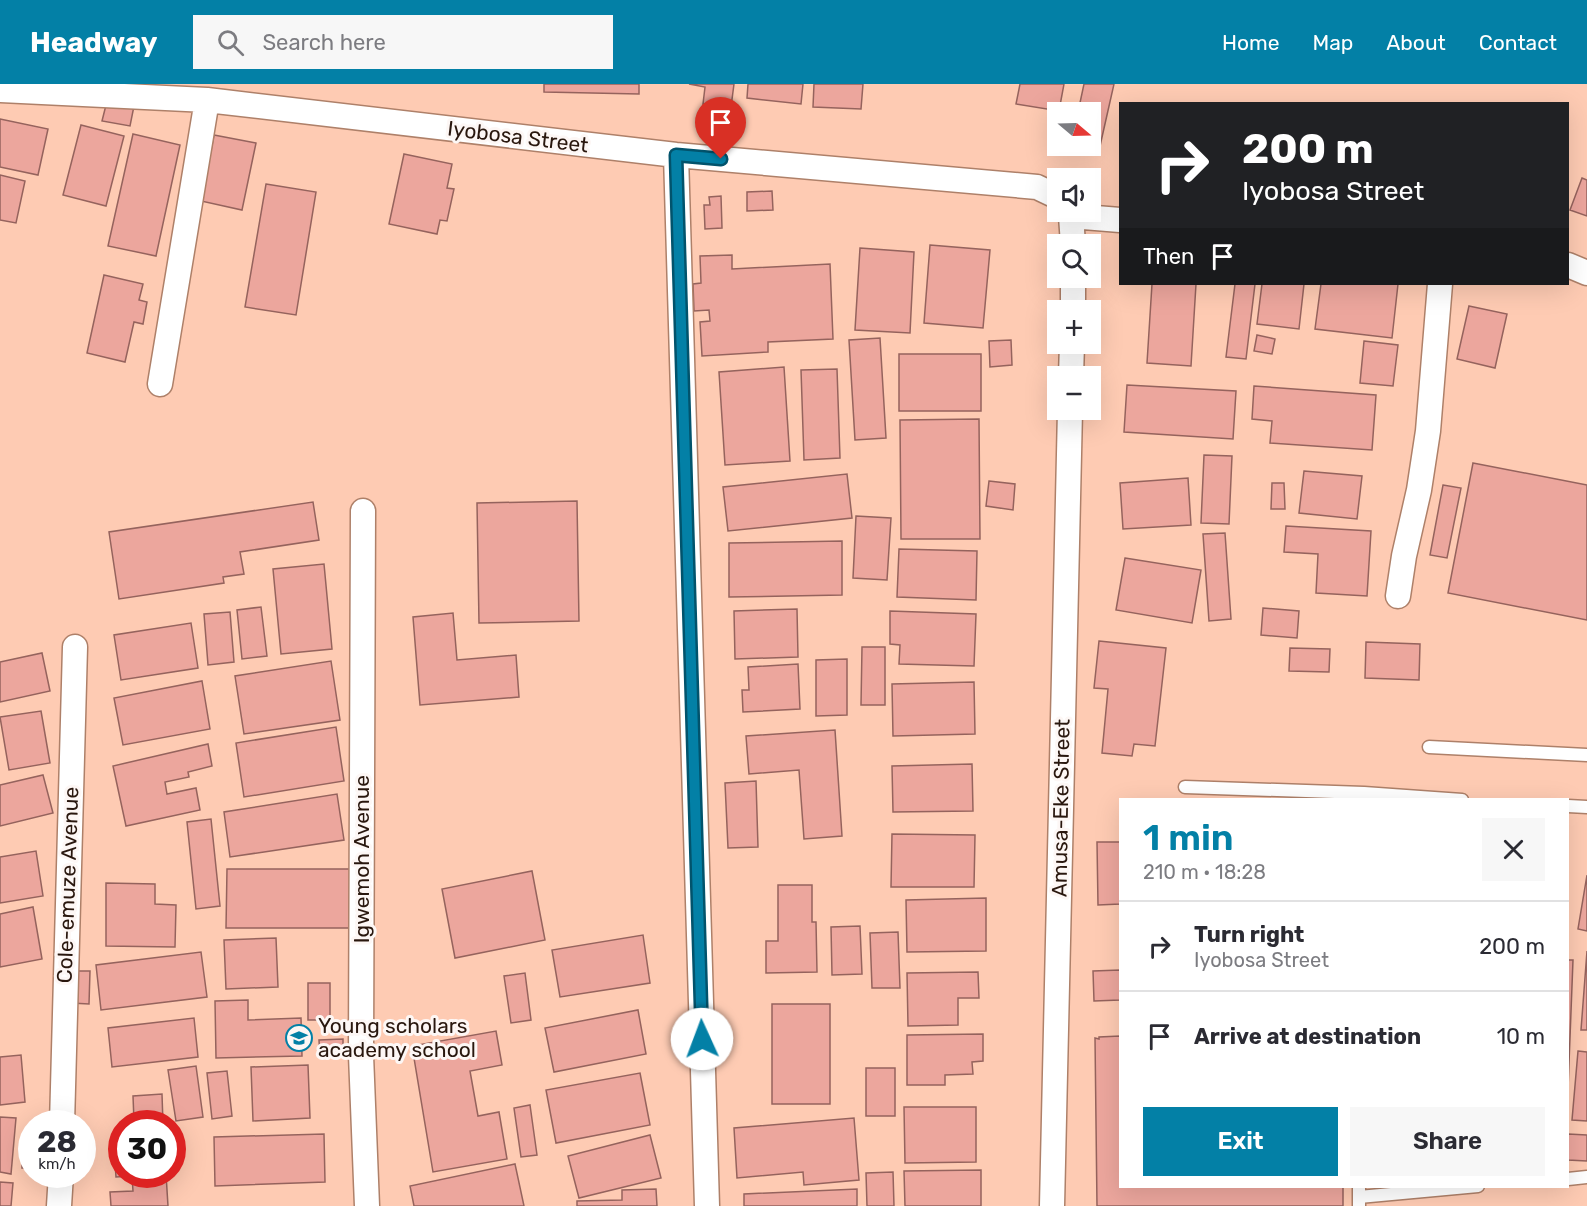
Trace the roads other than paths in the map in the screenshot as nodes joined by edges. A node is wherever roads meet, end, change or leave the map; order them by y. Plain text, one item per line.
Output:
1 (0, 90) edge
2 (207, 99) junction
3 (676, 155) junction
4 (1047, 202) edge
5 (1101, 215) edge
6 (1119, 220) edge
7 (1569, 265) edge
8 (1587, 273) edge
9 (1440, 285) edge
10 (160, 384) dead end
11 (1070, 420) edge
12 (363, 511) dead end
13 (1398, 596) dead end
14 (75, 647) dead end
15 (1429, 747) dead end
16 (1587, 755) edge
17 (1185, 788) dead end
18 (1364, 796) edge
19 (1413, 798) edge
20 (1569, 806) edge
21 (1587, 807) edge
22 (62, 1110) edge
23 (1587, 1177) edge
24 (1569, 1179) edge
25 (60, 1188) edge
26 (1457, 1188) edge
27 (1359, 1197) edge
28 (59, 1206) edge
29 (367, 1206) edge
30 (707, 1206) edge
31 (1052, 1206) edge

1 - 2 street, Iyobosa Street
2 - 3 street, Iyobosa Street
2 - 10 street
3 - 4 street, Iyobosa Street
3 - 30 street
5 - 6 street, Iyobosa Street
7 - 8 street
9 - 13 street
11 - 31 street, Amusa-Eke Street
12 - 29 street, Igwemoh Avenue
14 - 22 street, Cole-emuze Avenue
15 - 16 lane
17 - 18 lane
18 - 19 lane
20 - 21 lane
23 - 24 lane
25 - 28 street
26 - 27 lane

